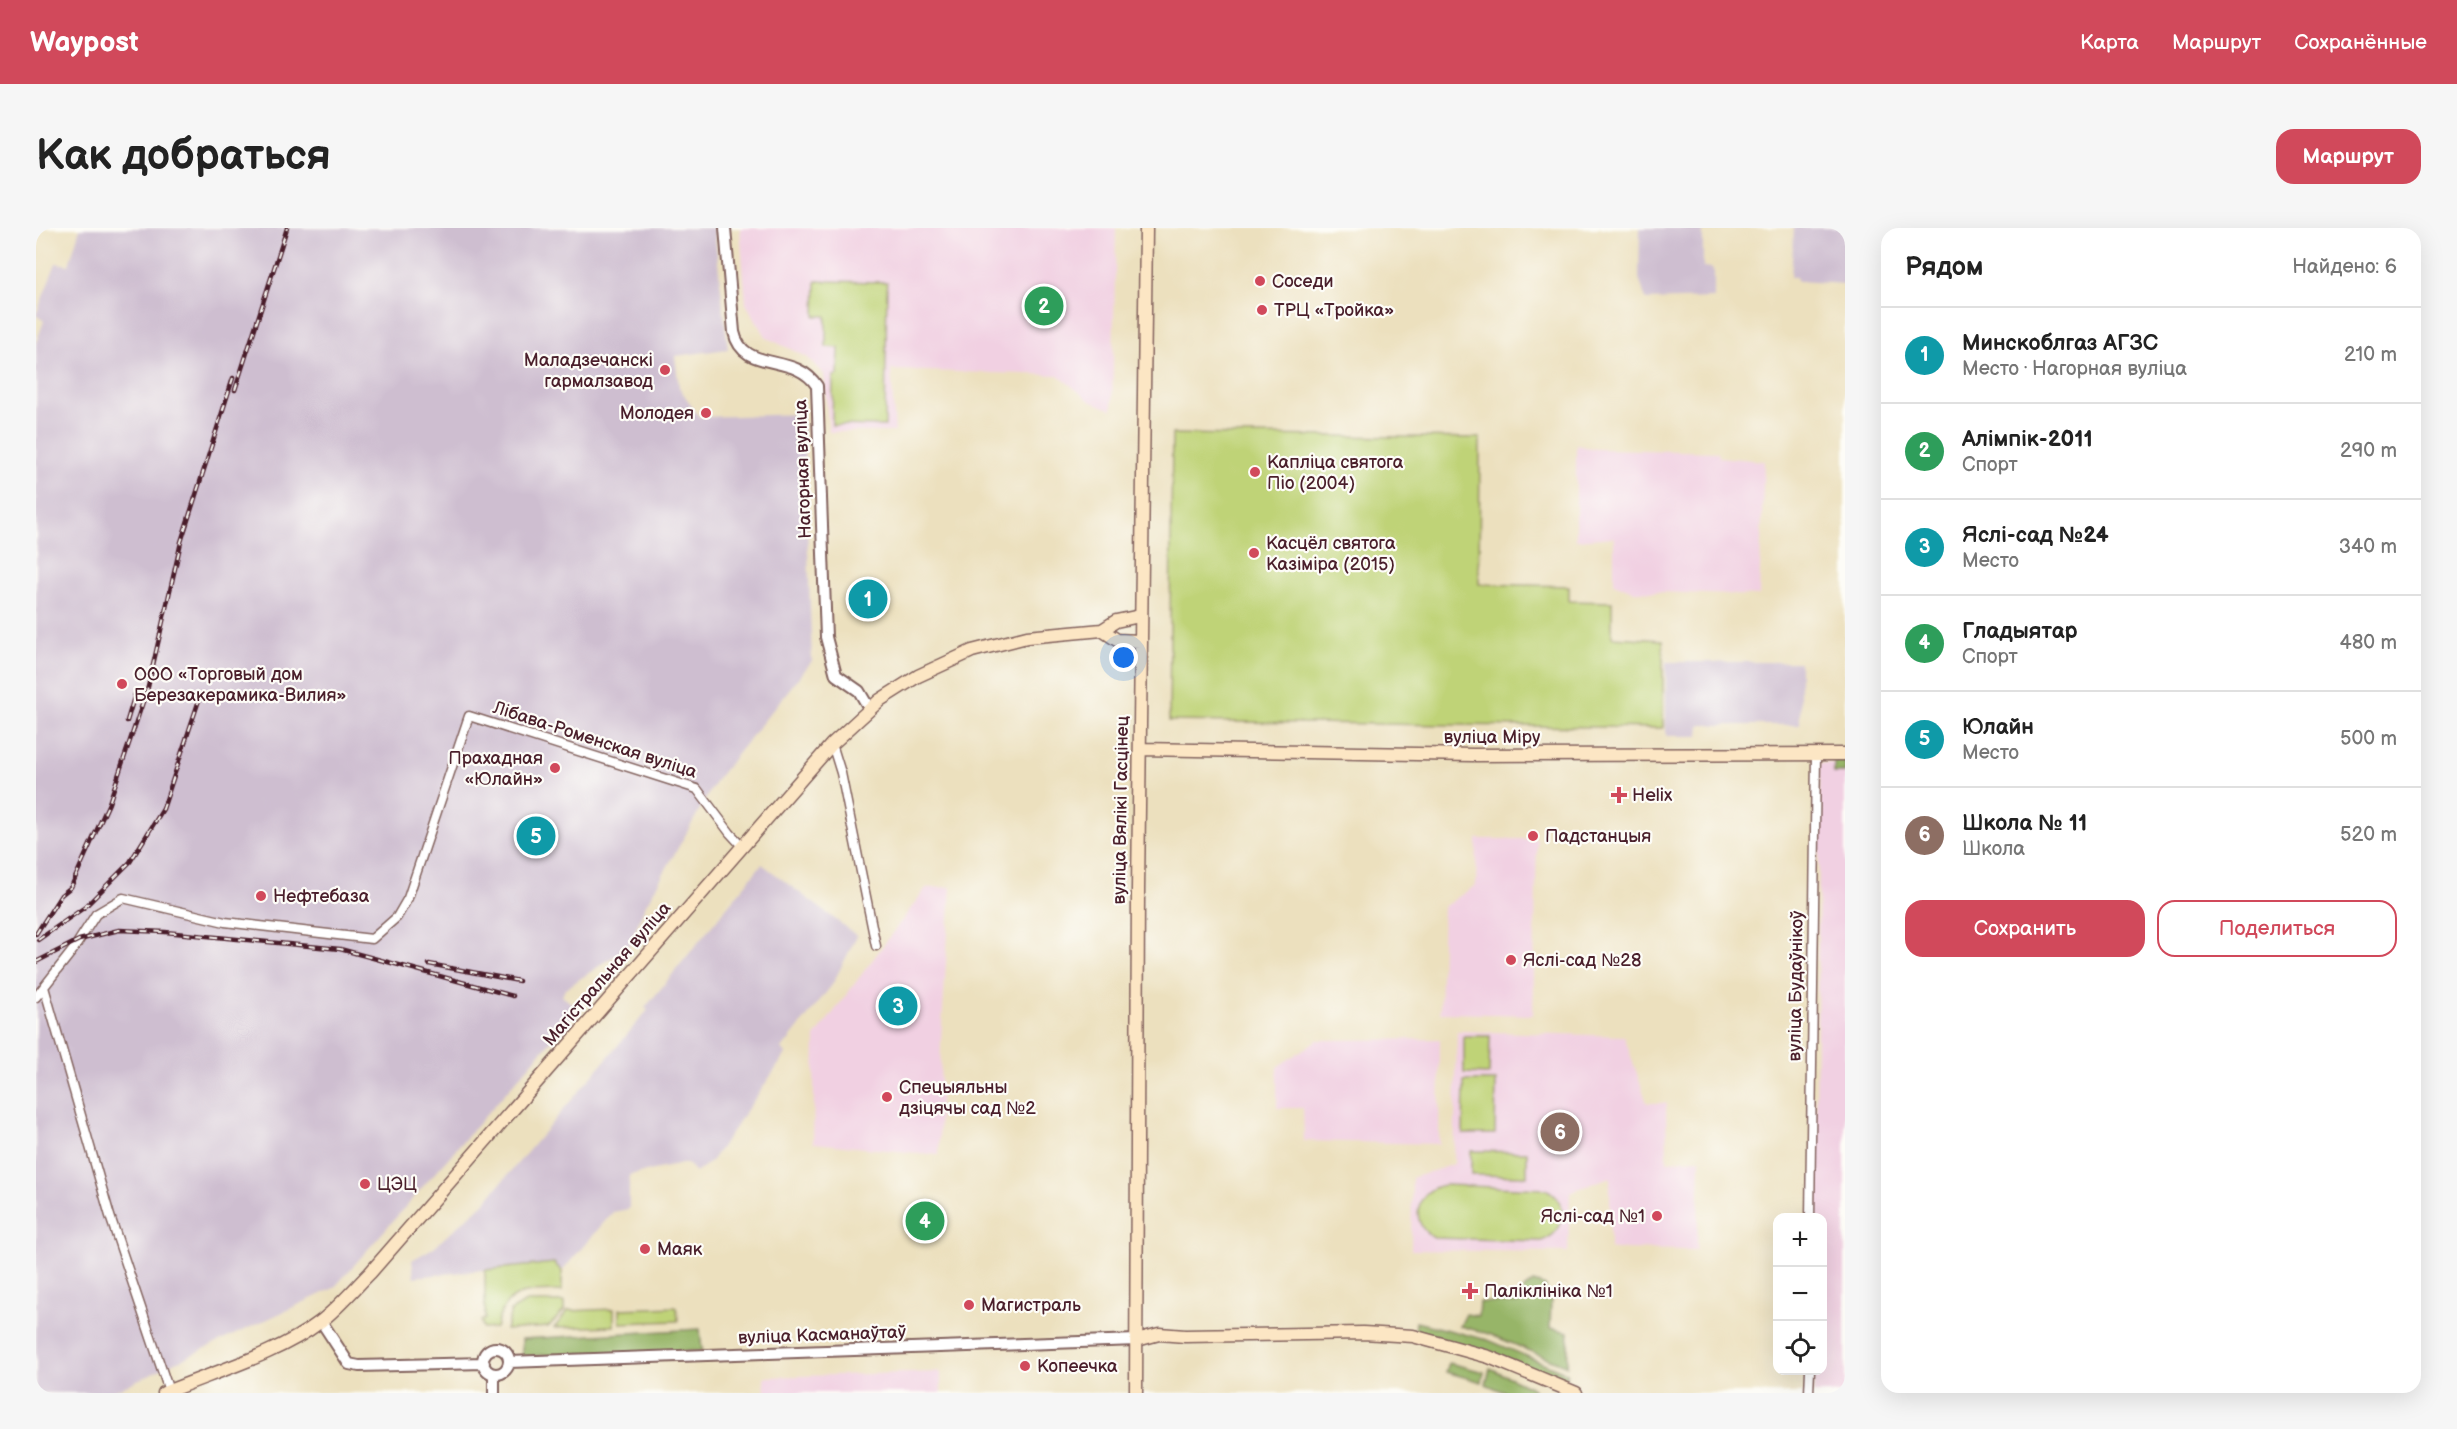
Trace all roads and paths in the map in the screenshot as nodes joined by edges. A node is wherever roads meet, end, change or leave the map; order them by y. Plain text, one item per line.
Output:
1 (725, 228) edge
2 (1146, 228) edge
3 (1140, 616) junction
4 (1102, 630) junction
5 (1140, 641) junction
6 (868, 708) junction
7 (832, 744) junction
8 (1140, 749) junction
9 (1816, 754) junction
10 (1845, 754) edge
11 (743, 847) junction
12 (876, 946) dead end
13 (44, 987) junction
14 (36, 997) edge
15 (1810, 1213) edge
16 (321, 1321) junction
17 (1137, 1340) junction
18 (508, 1362) junction
19 (484, 1363) junction
20 (494, 1374) junction
21 (1810, 1375) edge
22 (167, 1392) edge
23 (494, 1393) edge
24 (1136, 1393) edge
25 (1576, 1393) edge
26 (1809, 1393) edge

1 - 6 street, Нагорная вуліца
2 - 3 main road, вуліца Вялікі Гасцінец
3 - 4 main road
3 - 5 main road, вуліца Вялікі Гасцінец
4 - 5 main road
4 - 6 main road, Магістральная вуліца
5 - 8 main road, вуліца Вялікі Гасцінец
6 - 7 main road, Магістральная вуліца
7 - 11 main road, Магістральная вуліца
7 - 12 street
8 - 9 main road, вуліца Міру
8 - 17 main road, вуліца Вялікі Гасцінец
9 - 10 main road, вуліца Міру
9 - 15 street, вуліца Будаўнікоў
11 - 13 street, Лібава-Роменская вуліца
11 - 16 main road, Магістральная вуліца
13 - 14 street, Лібава-Роменская вуліца
13 - 22 street
16 - 19 street
16 - 22 main road, Магістральная вуліца
17 - 18 street, вуліца Касманаўтаў
17 - 24 main road, вуліца Вялікі Гасцінец
17 - 25 main road
18 - 19 street
18 - 20 street
19 - 20 street
20 - 23 street
21 - 26 street

